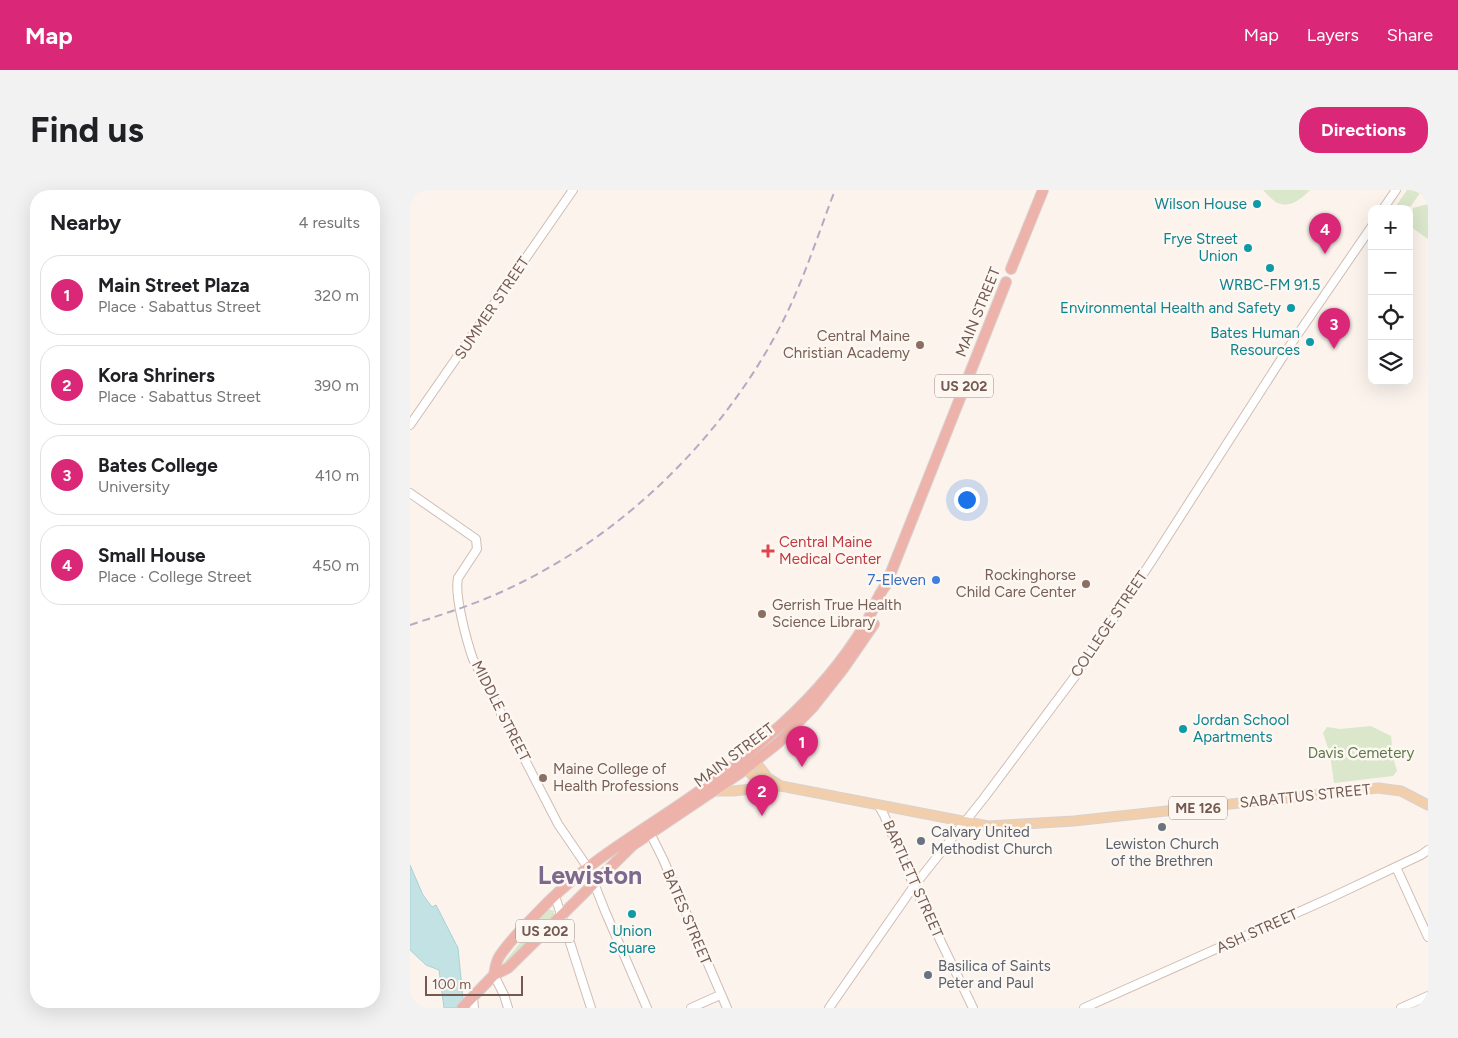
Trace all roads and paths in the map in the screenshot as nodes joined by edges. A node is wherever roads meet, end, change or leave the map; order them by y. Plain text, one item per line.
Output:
1 (573, 190) edge
2 (1043, 190) edge
3 (1396, 190) edge
4 (1386, 205) edge
5 (1368, 232) edge
6 (1011, 269) joint
7 (1006, 282) joint
8 (410, 425) edge
9 (410, 493) edge
10 (886, 585) junction
11 (749, 753) junction
12 (755, 762) junction
13 (742, 765) junction
14 (781, 786) junction
15 (714, 791) junction
16 (1428, 804) edge
17 (878, 805) junction
18 (964, 822) junction
19 (648, 830) junction
20 (1428, 850) edge
21 (1396, 867) junction
22 (588, 868) junction
23 (593, 883) junction
24 (914, 886) junction
25 (554, 896) junction
26 (560, 915) junction
27 (1428, 937) edge
28 (494, 975) junction
29 (720, 995) junction
30 (1428, 996) edge
31 (469, 1005) edge
32 (508, 1008) edge
33 (591, 1008) edge
34 (647, 1008) edge
35 (691, 1008) edge
36 (727, 1008) edge
37 (828, 1008) edge
38 (972, 1008) edge
39 (1084, 1008) edge
40 (1401, 1008) edge

1 - 8 street, SUMMER STREET
2 - 6 highway, MAIN STREET / US 202
3 - 4 street
5 - 18 street, COLLEGE STREET
6 - 7 main road, MAIN STREET / US 202
7 - 10 highway, MAIN STREET / US 202
9 - 22 street, MIDDLE STREET
10 - 11 highway, MAIN STREET / US 202
10 - 12 highway, MAIN STREET / US 202
11 - 12 main road, SABATTUS STREET / ME 126
11 - 13 highway, MAIN STREET / US 202
12 - 13 highway, MAIN STREET / US 202
12 - 14 main road, SABATTUS STREET / ME 126
13 - 14 main road
13 - 15 highway, MAIN STREET / US 202
13 - 19 highway, MAIN STREET / US 202
14 - 15 main road
14 - 17 main road, SABATTUS STREET / ME 126
15 - 19 highway, MAIN STREET / US 202
16 - 18 main road, SABATTUS STREET / ME 126
17 - 18 main road, SABATTUS STREET / ME 126
17 - 24 street, BARTLETT STREET
18 - 24 street, COLLEGE STREET
19 - 22 highway, MAIN STREET / US 202
19 - 23 highway, MAIN STREET / US 202
19 - 29 street, BATES STREET
20 - 21 street, ASH STREET
21 - 27 street
21 - 39 street, ASH STREET
22 - 23 street, MIDDLE STREET
22 - 25 highway, MAIN STREET / US 202
23 - 26 highway, MAIN STREET / US 202
23 - 34 street, MIDDLE STREET
24 - 37 street, COLLEGE STREET
24 - 38 street, BARTLETT STREET
25 - 26 street
25 - 28 highway, MAIN STREET / US 202
26 - 28 highway, MAIN STREET / US 202
26 - 33 street
28 - 31 highway, MAIN STREET / US 202
28 - 32 street
29 - 35 street
29 - 36 street, BATES STREET
30 - 40 street

